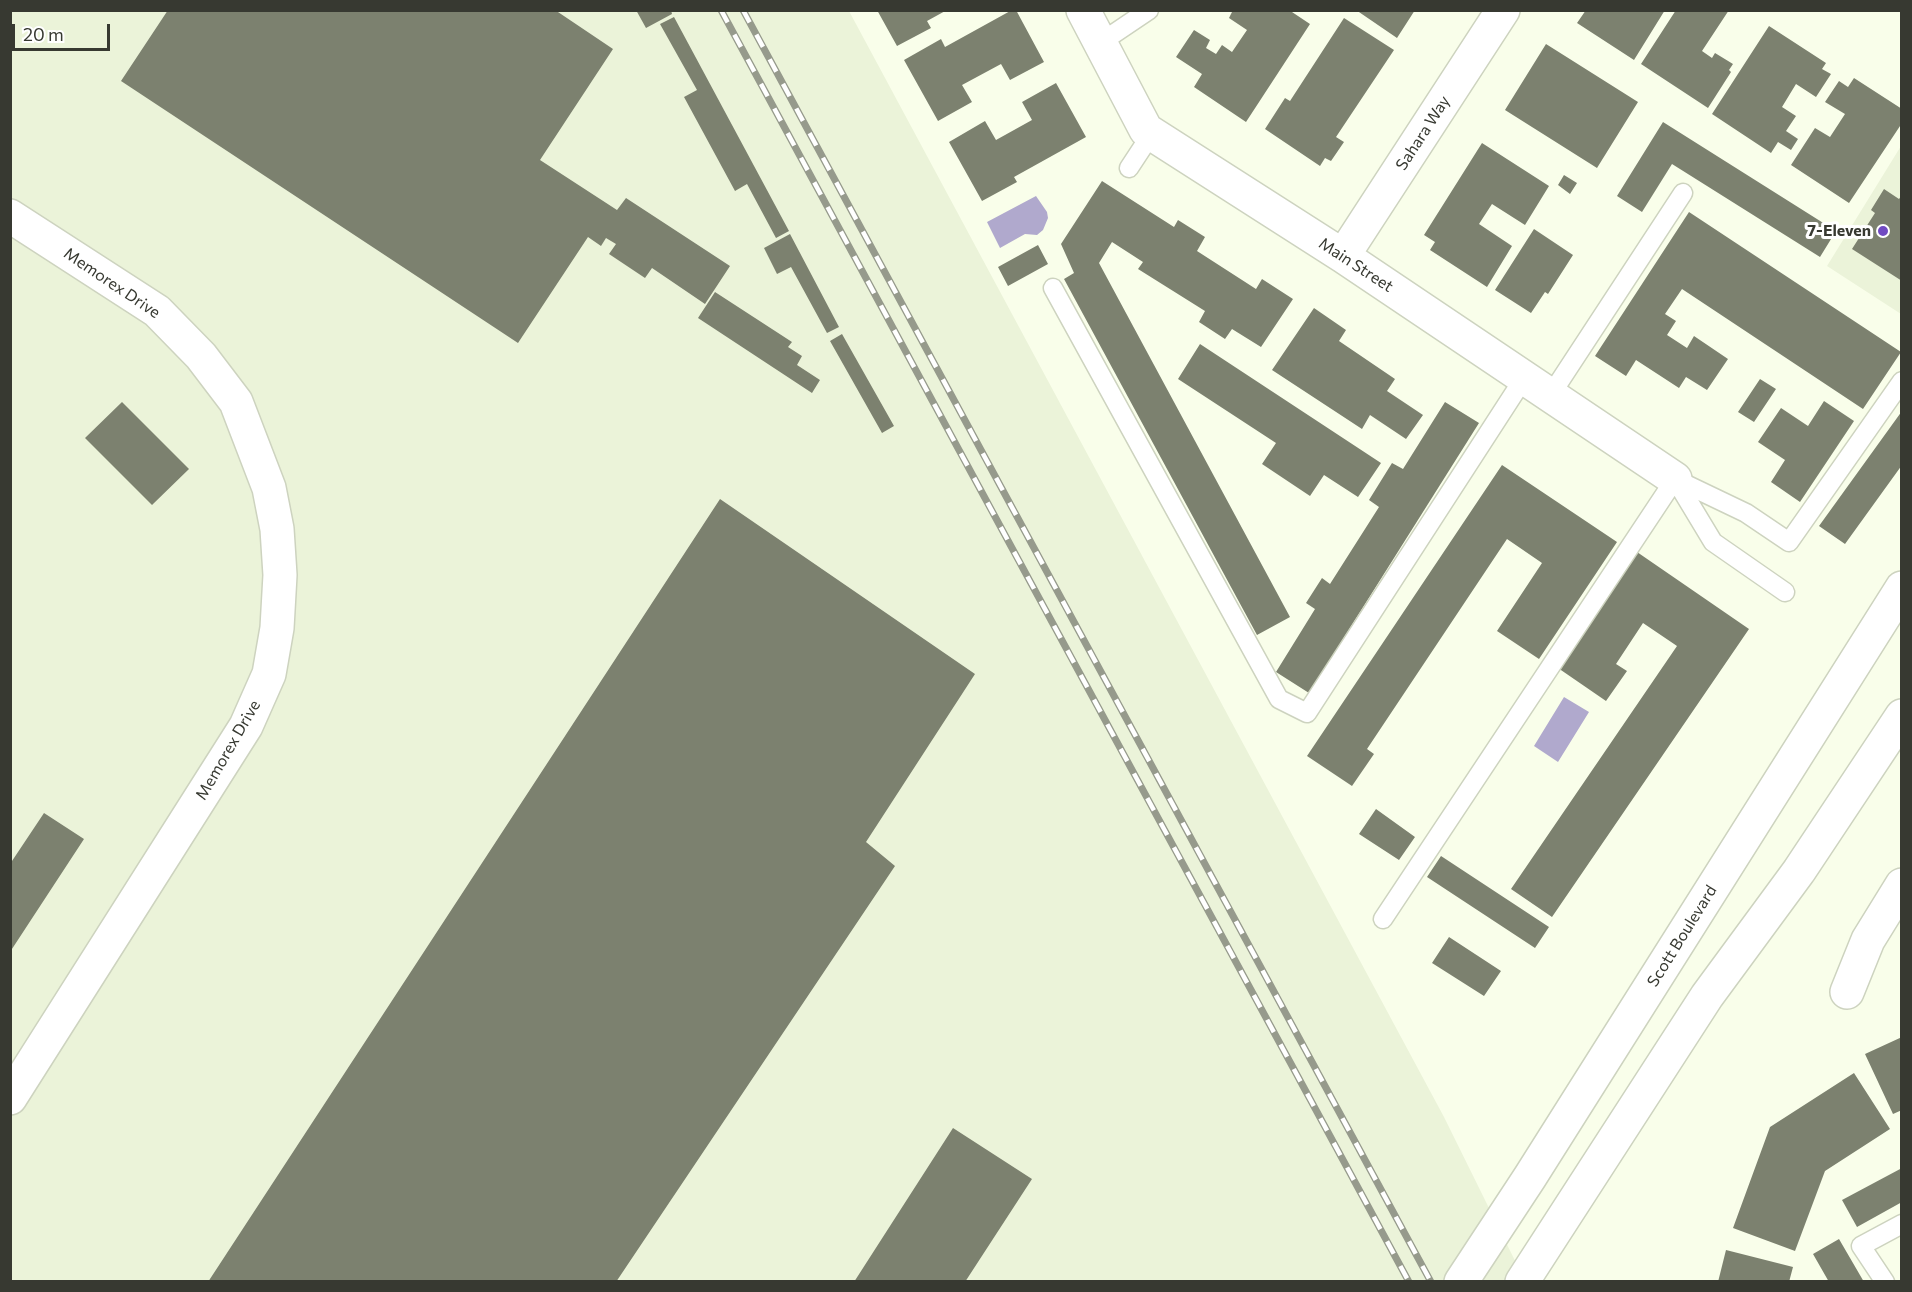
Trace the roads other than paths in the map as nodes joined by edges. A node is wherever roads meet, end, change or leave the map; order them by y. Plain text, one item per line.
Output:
1 (1083, 10) edge
2 (1149, 10) edge
3 (1503, 10) edge
4 (1100, 43) junction
5 (1152, 133) junction
6 (1129, 168) dead end
7 (1683, 194) dead end
8 (10, 216) edge
9 (1343, 256) junction
10 (1053, 288) dead end
11 (1902, 381) edge
12 (1537, 387) junction
13 (1675, 479) junction
14 (1902, 588) edge
15 (1785, 592) dead end
16 (1902, 716) edge
17 (1902, 885) edge
18 (1383, 919) dead end
19 (1847, 992) dead end
20 (10, 1098) edge
21 (1902, 1224) edge
22 (1461, 1281) edge
23 (1522, 1281) edge
24 (1885, 1281) edge

1 - 4 street, Main Street
2 - 4 lane
3 - 9 street, Sahara Way
4 - 5 street, Main Street
5 - 6 lane
5 - 9 street, Main Street
7 - 12 lane
8 - 20 street, Memorex Drive
9 - 12 street, Main Street
10 - 12 lane
11 - 13 lane
12 - 13 street, Main Street
13 - 15 lane
13 - 18 lane
14 - 22 street, Scott Boulevard
16 - 23 street
17 - 19 street
21 - 24 lane

